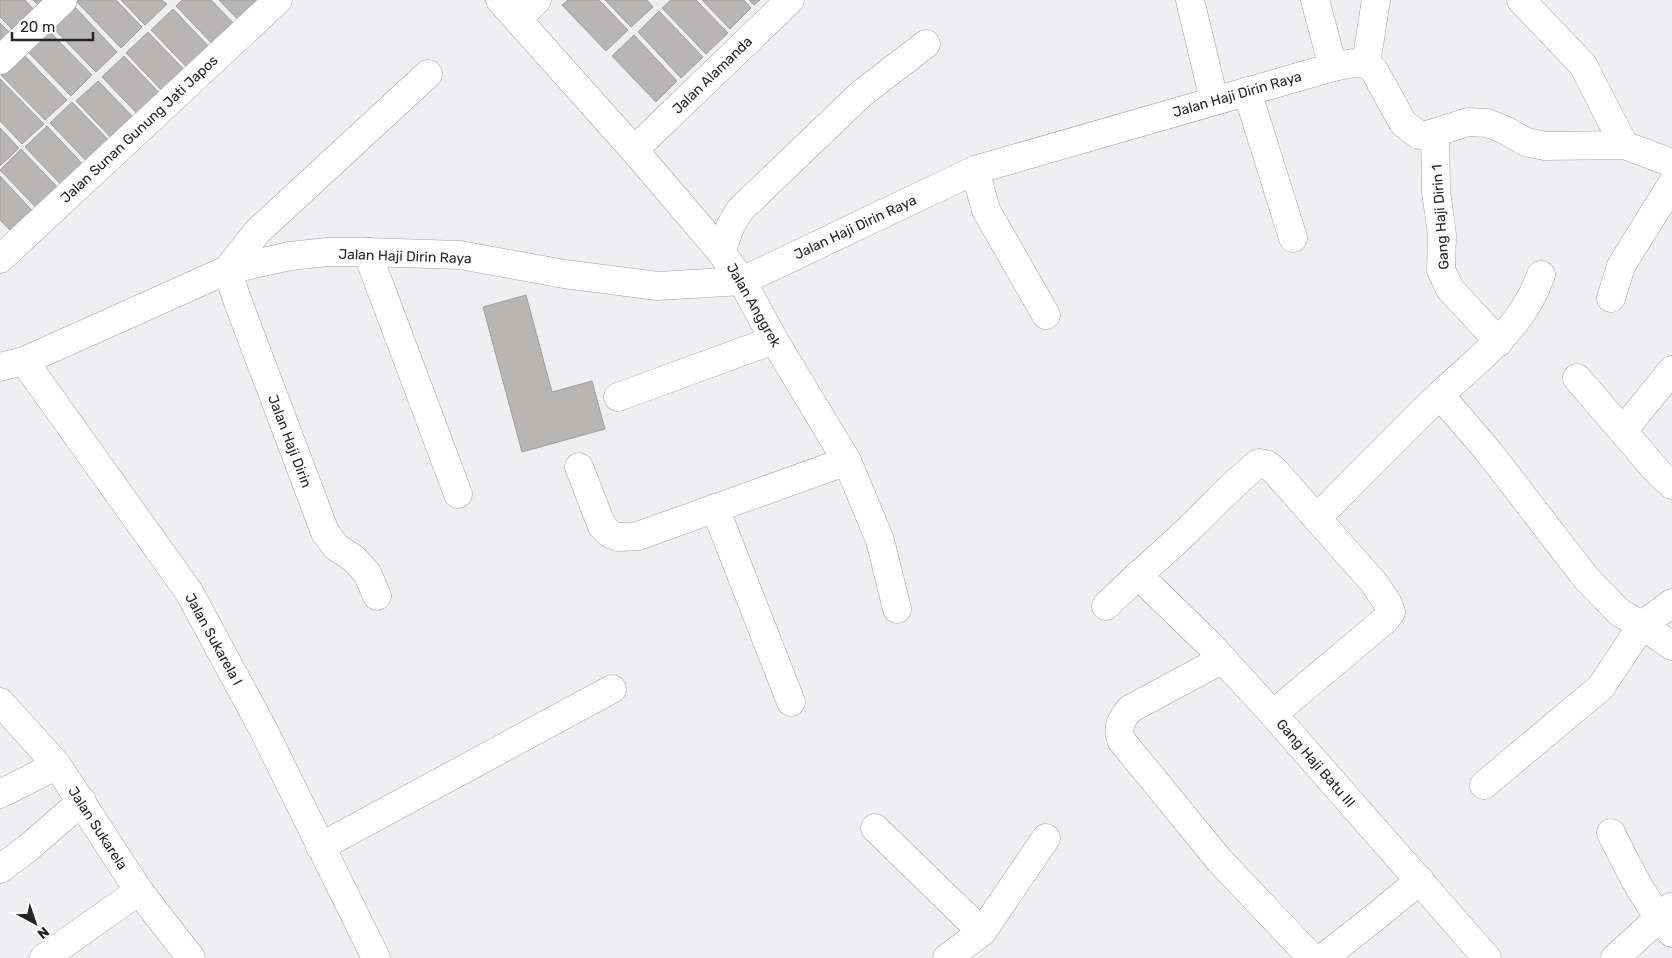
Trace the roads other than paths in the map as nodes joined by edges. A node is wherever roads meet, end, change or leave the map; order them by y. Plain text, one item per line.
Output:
1 (62, 0) edge
2 (278, 0) edge
3 (537, 0) edge
4 (790, 0) edge
5 (1190, 0) edge
6 (1315, 0) edge
7 (1376, 0) edge
8 (1521, 0) edge
9 (508, 9) edge
10 (926, 44) dead end
11 (0, 60) edge
12 (1366, 64) junction
13 (1333, 67) junction
14 (428, 74) dead end
15 (1246, 91) junction
16 (1214, 100) junction
17 (1436, 132) junction
18 (1624, 145) junction
19 (634, 150) junction
20 (1672, 163) edge
21 (975, 170) junction
22 (1672, 184) edge
23 (1292, 238) dead end
24 (367, 252) junction
25 (721, 252) junction
26 (0, 259) edge
27 (227, 270) junction
28 (1541, 275) dead end
29 (742, 281) junction
30 (1611, 298) dead end
31 (1046, 315) dead end
32 (774, 340) junction
33 (1499, 342) junction
34 (12, 364) edge
35 (1672, 370) edge
36 (1577, 378) dead end
37 (1440, 395) junction
38 (618, 396) dead end
39 (1623, 431) junction
40 (847, 461) junction
41 (579, 467) dead end
42 (1672, 485) edge
43 (458, 494) dead end
44 (715, 508) junction
45 (1317, 518) junction
46 (1138, 575) junction
47 (377, 596) dead end
48 (1672, 603) edge
49 (1106, 606) dead end
50 (897, 609) dead end
51 (1642, 625) junction
52 (1672, 646) edge
53 (1223, 659) junction
54 (612, 689) dead end
55 (791, 702) dead end
56 (1, 704) edge
57 (1273, 714) junction
58 (57, 765) junction
59 (1484, 785) dead end
60 (0, 794) edge
61 (82, 801) junction
62 (875, 828) dead end
63 (1611, 833) dead end
64 (1046, 838) dead end
65 (320, 847) junction
66 (0, 869) edge
67 (1420, 880) junction
68 (139, 891) junction
69 (1667, 919) edge
70 (982, 932) junction
71 (372, 948) edge
72 (44, 958) edge
73 (192, 958) edge
74 (948, 958) edge
75 (1312, 958) edge
76 (1323, 958) edge
77 (1487, 958) edge
78 (1614, 958) edge

1 - 11 street
2 - 26 street, Jalan Sunan Gunung Jati Japos
3 - 9 street
4 - 19 street, Jalan Alamanda
5 - 16 street
6 - 13 street
7 - 12 street
8 - 18 street
9 - 19 street, Jalan Anggrek
10 - 25 street
12 - 13 street, Jalan Haji Dirin Raya
12 - 17 street
13 - 15 street, Jalan Haji Dirin Raya
14 - 27 street
15 - 16 street, Jalan Haji Dirin Raya
15 - 23 street
16 - 21 street, Jalan Haji Dirin Raya
17 - 18 street
17 - 33 street, Gang Haji Dirin 1
18 - 20 street
19 - 25 street, Jalan Anggrek
21 - 29 street, Jalan Haji Dirin Raya
21 - 31 street
22 - 30 street
24 - 27 street, Jalan Haji Dirin Raya
24 - 29 street, Jalan Haji Dirin Raya
24 - 43 street
25 - 29 street, Jalan Anggrek
27 - 34 street, Jalan Haji Dirin Raya
27 - 47 street, Jalan Haji Dirin
28 - 33 street
29 - 32 street, Jalan Anggrek
32 - 38 street
32 - 40 street, Jalan Anggrek
33 - 37 street
34 - 65 street, Jalan Sukarela I
35 - 39 street
36 - 39 street
37 - 45 street
37 - 51 street
39 - 42 street
40 - 44 street
40 - 50 street, Jalan Anggrek
41 - 44 street
44 - 55 street
45 - 46 street
45 - 57 street
46 - 49 street
46 - 53 street, Gang Haji Batu III
48 - 51 street
51 - 52 street
51 - 59 street
53 - 57 street, Gang Haji Batu III
53 - 75 street
54 - 65 street
56 - 58 street, Jalan Sukarela
57 - 67 street, Gang Haji Batu III
58 - 60 street
58 - 61 street, Jalan Sukarela
61 - 66 street
61 - 68 street, Jalan Sukarela
62 - 70 street
63 - 69 street
64 - 70 street
65 - 71 street, Jalan Sukarela I
67 - 76 street
67 - 77 street, Gang Haji Batu III
68 - 72 street
68 - 73 street, Jalan Sukarela
69 - 78 street
70 - 74 street

